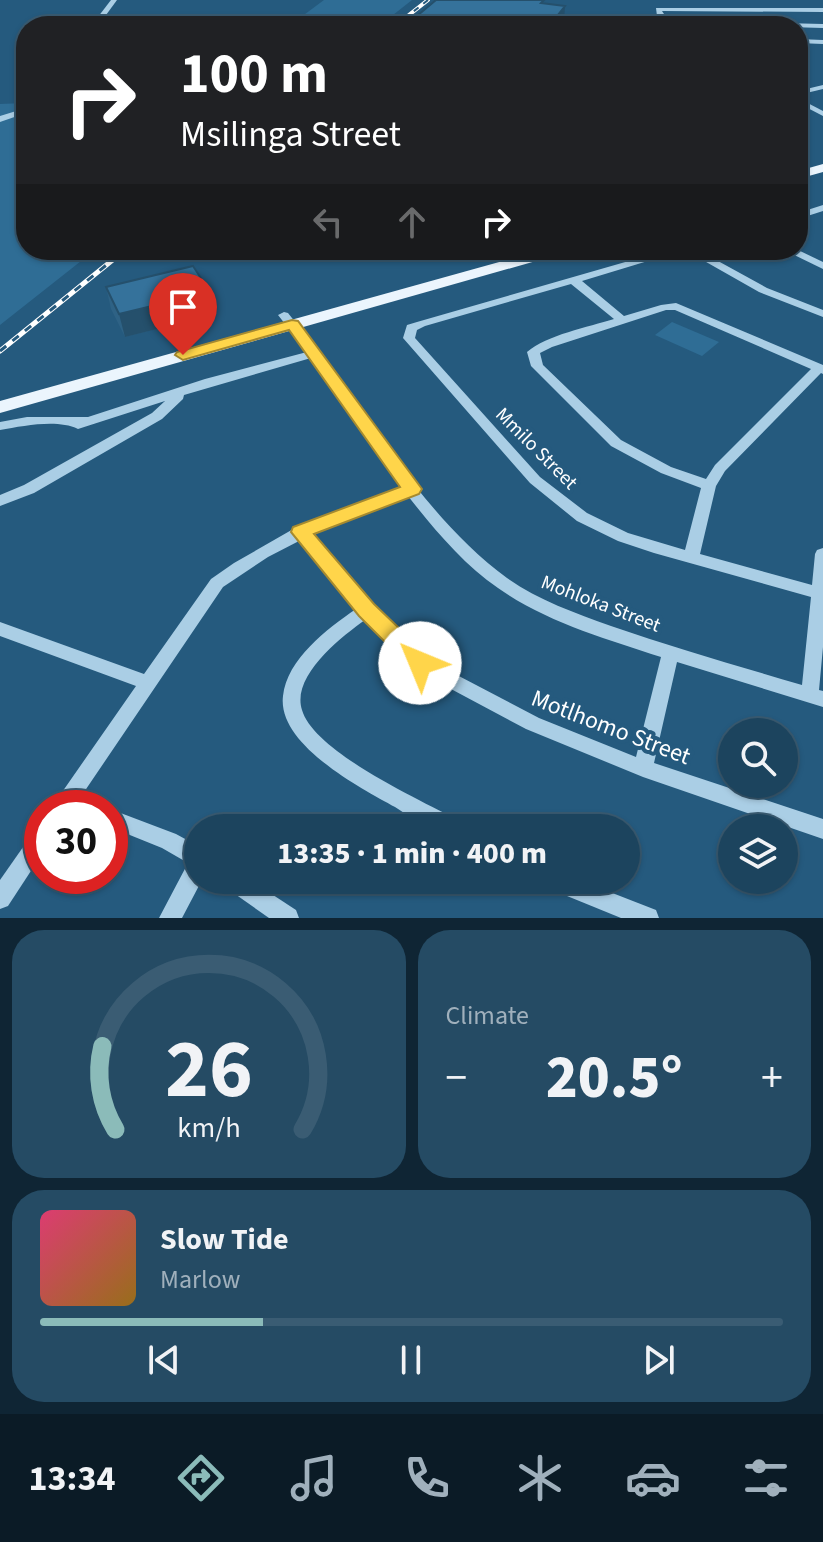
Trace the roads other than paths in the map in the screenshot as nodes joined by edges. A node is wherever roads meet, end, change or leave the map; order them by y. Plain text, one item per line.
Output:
1 (114, 0) edge
2 (721, 0) edge
3 (672, 4) edge
4 (726, 9) junction
5 (823, 10) edge
6 (102, 16) edge
7 (662, 16) edge
8 (476, 260) edge
9 (520, 260) edge
10 (644, 260) edge
11 (708, 260) edge
12 (573, 280) junction
13 (823, 314) edge
14 (288, 320) junction
15 (623, 321) junction
16 (313, 354) junction
17 (821, 369) edge
18 (181, 392) junction
19 (0, 396) edge
20 (0, 407) edge
21 (0, 426) edge
22 (709, 486) junction
23 (412, 489) junction
24 (0, 501) edge
25 (300, 532) junction
26 (823, 554) edge
27 (691, 558) junction
28 (821, 594) edge
29 (367, 610) junction
30 (0, 629) edge
31 (671, 653) junction
32 (148, 683) junction
33 (816, 697) edge
34 (643, 768) junction
35 (80, 790) edge
36 (428, 814) edge
37 (128, 825) edge
38 (823, 829) edge
39 (184, 849) edge
40 (24, 863) edge
41 (184, 892) edge
42 (253, 894) edge
43 (587, 894) edge
44 (0, 898) edge
45 (170, 918) edge
46 (288, 918) edge
47 (648, 918) edge

1 - 6 street
2 - 4 street
3 - 4 street
3 - 7 street
4 - 5 street
8 - 14 main road
9 - 14 main road
10 - 12 street
11 - 13 street
12 - 15 street
12 - 27 street, Mmilo Street
14 - 16 street, Mohloka Street
14 - 19 main road
14 - 20 main road
15 - 17 street
15 - 22 street
16 - 18 street
16 - 23 street, Mohloka Street
17 - 22 street
18 - 21 street
18 - 24 street
22 - 27 street
23 - 25 street
23 - 31 street, Mohloka Street
25 - 29 street, Motlhomo Street
25 - 32 street
26 - 28 street
27 - 28 street, Mmilo Street
28 - 33 street
29 - 34 street, Motlhomo Street
29 - 36 street
30 - 32 street
31 - 33 street, Mohloka Street
31 - 34 street
32 - 35 street
34 - 38 street, Motlhomo Street
37 - 39 street
40 - 44 street
41 - 45 street
42 - 46 street
43 - 47 street

